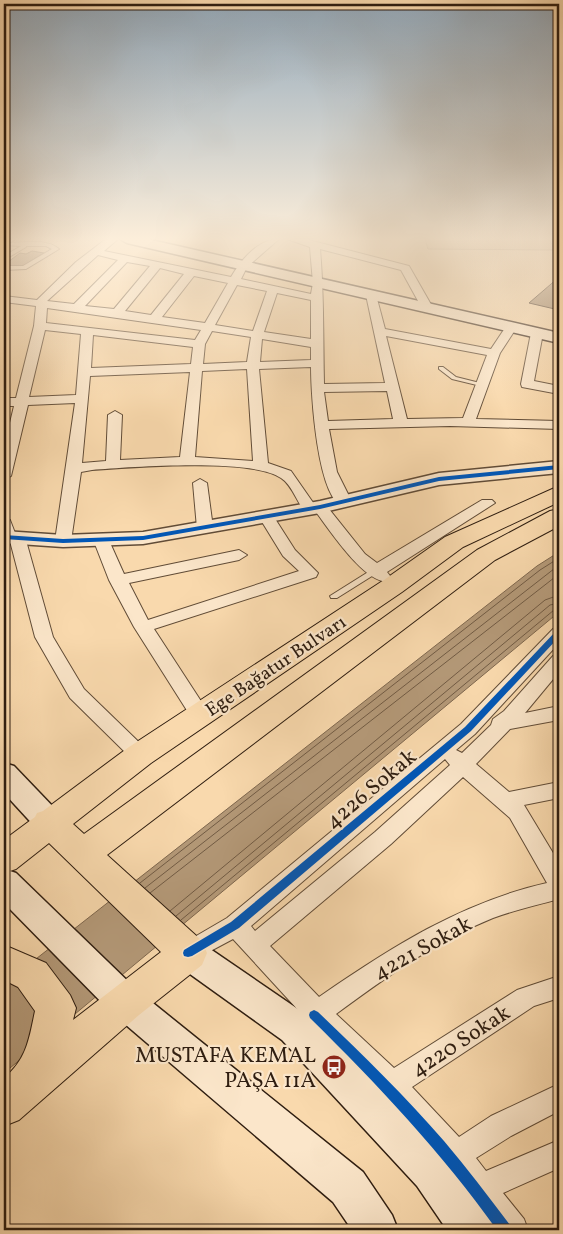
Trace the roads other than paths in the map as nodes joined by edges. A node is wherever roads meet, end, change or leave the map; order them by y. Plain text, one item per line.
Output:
1 (46, 297) edge
2 (88, 297) edge
3 (131, 297) edge
4 (172, 297) edge
5 (226, 297) edge
6 (272, 297) edge
7 (317, 297) edge
8 (371, 297) edge
9 (378, 297) edge
10 (421, 297) edge
11 (5, 303) edge
12 (42, 303) junction
13 (77, 308) junction
14 (427, 308) junction
15 (117, 313) junction
16 (154, 319) junction
17 (40, 326) junction
18 (208, 327) junction
19 (511, 327) junction
20 (378, 331) junction
21 (87, 332) junction
22 (537, 333) junction
23 (257, 335) junction
24 (559, 338) edge
25 (198, 344) junction
26 (317, 344) junction
27 (494, 353) junction
28 (318, 363) junction
29 (253, 366) junction
30 (197, 368) junction
31 (441, 368) dead end
32 (84, 372) junction
33 (482, 384) junction
34 (391, 387) junction
35 (318, 388) junction
36 (559, 390) edge
37 (82, 400) junction
38 (21, 401) junction
39 (4, 402) edge
40 (115, 416) dead end
41 (468, 423) junction
42 (400, 424) junction
43 (322, 425) junction
44 (559, 425) edge
45 (187, 462) junction
46 (113, 463) junction
47 (261, 466) junction
48 (559, 467) edge
49 (74, 468) junction
50 (4, 476) edge
51 (200, 483) dead end
52 (559, 493) edge
53 (344, 502) junction
54 (487, 503) dead end
55 (315, 508) junction
56 (559, 516) edge
57 (267, 517) junction
58 (205, 528) junction
59 (8, 533) edge
60 (101, 539) junction
61 (63, 541) junction
62 (240, 555) dead end
63 (384, 578) junction
64 (117, 580) junction
65 (334, 596) dead end
66 (143, 627) junction
67 (559, 632) edge
68 (559, 660) edge
69 (559, 713) edge
70 (200, 715) junction
71 (504, 723) junction
72 (468, 730) junction
73 (444, 749) junction
74 (140, 755) junction
75 (462, 764) junction
76 (4, 774) edge
77 (559, 790) edge
78 (505, 801) junction
79 (49, 822) junction
80 (84, 853) junction
81 (4, 859) edge
82 (4, 882) edge
83 (559, 883) edge
84 (559, 890) edge
85 (236, 925) junction
86 (255, 945) junction
87 (188, 953) junction
88 (4, 962) edge
89 (559, 987) edge
90 (122, 999) junction
91 (306, 1020) junction
92 (28, 1077) edge
93 (378, 1093) junction
94 (559, 1097) edge
95 (559, 1154) edge
96 (444, 1163) junction
97 (481, 1188) junction
98 (378, 1230) edge
99 (472, 1230) edge
100 (513, 1230) edge

1 - 12 street
2 - 13 street
3 - 15 street
4 - 16 street
5 - 18 street
6 - 23 street
7 - 26 street
8 - 20 street
9 - 14 main road
10 - 14 street
11 - 12 street
12 - 13 street
12 - 17 street
13 - 15 street
14 - 19 main road
15 - 16 street
16 - 18 street
17 - 21 street
17 - 38 street
18 - 23 street
18 - 25 street
19 - 22 main road
19 - 27 street
20 - 27 street
20 - 34 street
21 - 25 street
21 - 32 street
22 - 24 main road
22 - 36 street
23 - 26 street
23 - 29 street
25 - 30 street
26 - 28 street
27 - 33 street
28 - 29 street
28 - 35 street
29 - 30 street
29 - 47 street
30 - 32 street
30 - 45 street
31 - 33 lane
32 - 37 street
33 - 41 street
34 - 35 street
34 - 42 street
35 - 43 street
37 - 38 street
37 - 49 street
38 - 39 street
38 - 50 street
40 - 46 street
41 - 42 street
41 - 44 street
42 - 43 street
43 - 53 street
45 - 46 street
45 - 47 street
46 - 49 street
47 - 55 street
48 - 53 street
49 - 61 street
51 - 58 street
52 - 63 main road, Ege Bağatur Bulvarı
53 - 55 street
54 - 63 street
55 - 57 street
55 - 63 street
56 - 80 main road, Ege Bağatur Bulvarı
57 - 58 street
57 - 66 street
58 - 60 street
59 - 61 street
59 - 74 street
60 - 61 street
60 - 64 street
62 - 64 street
63 - 65 lane
63 - 70 main road, Ege Bağatur Bulvarı
64 - 66 street
66 - 70 street
67 - 72 street, 4226 Sokak
68 - 71 street
69 - 71 street
70 - 74 main road, Ege Bağatur Bulvarı
71 - 72 street
71 - 75 street
72 - 73 street, 4226 Sokak
73 - 75 street
73 - 85 street, 4226 Sokak
74 - 79 main road, Ege Bağatur Bulvarı
75 - 78 street
75 - 86 street
76 - 79 main road
77 - 78 street
78 - 83 street
79 - 80 main road
79 - 81 main road, Ege Bağatur Bulvarı
80 - 87 main road
82 - 90 main road
84 - 91 street, 4221 Sokak
85 - 86 street
85 - 87 street, 4226 Sokak
86 - 91 street
87 - 90 main road
87 - 91 main road
88 - 92 main road
89 - 93 street, 4220 Sokak
90 - 92 main road
90 - 98 main road
91 - 93 main road
93 - 96 main road
94 - 96 street
95 - 97 street
96 - 97 street
96 - 99 main road
97 - 100 street

